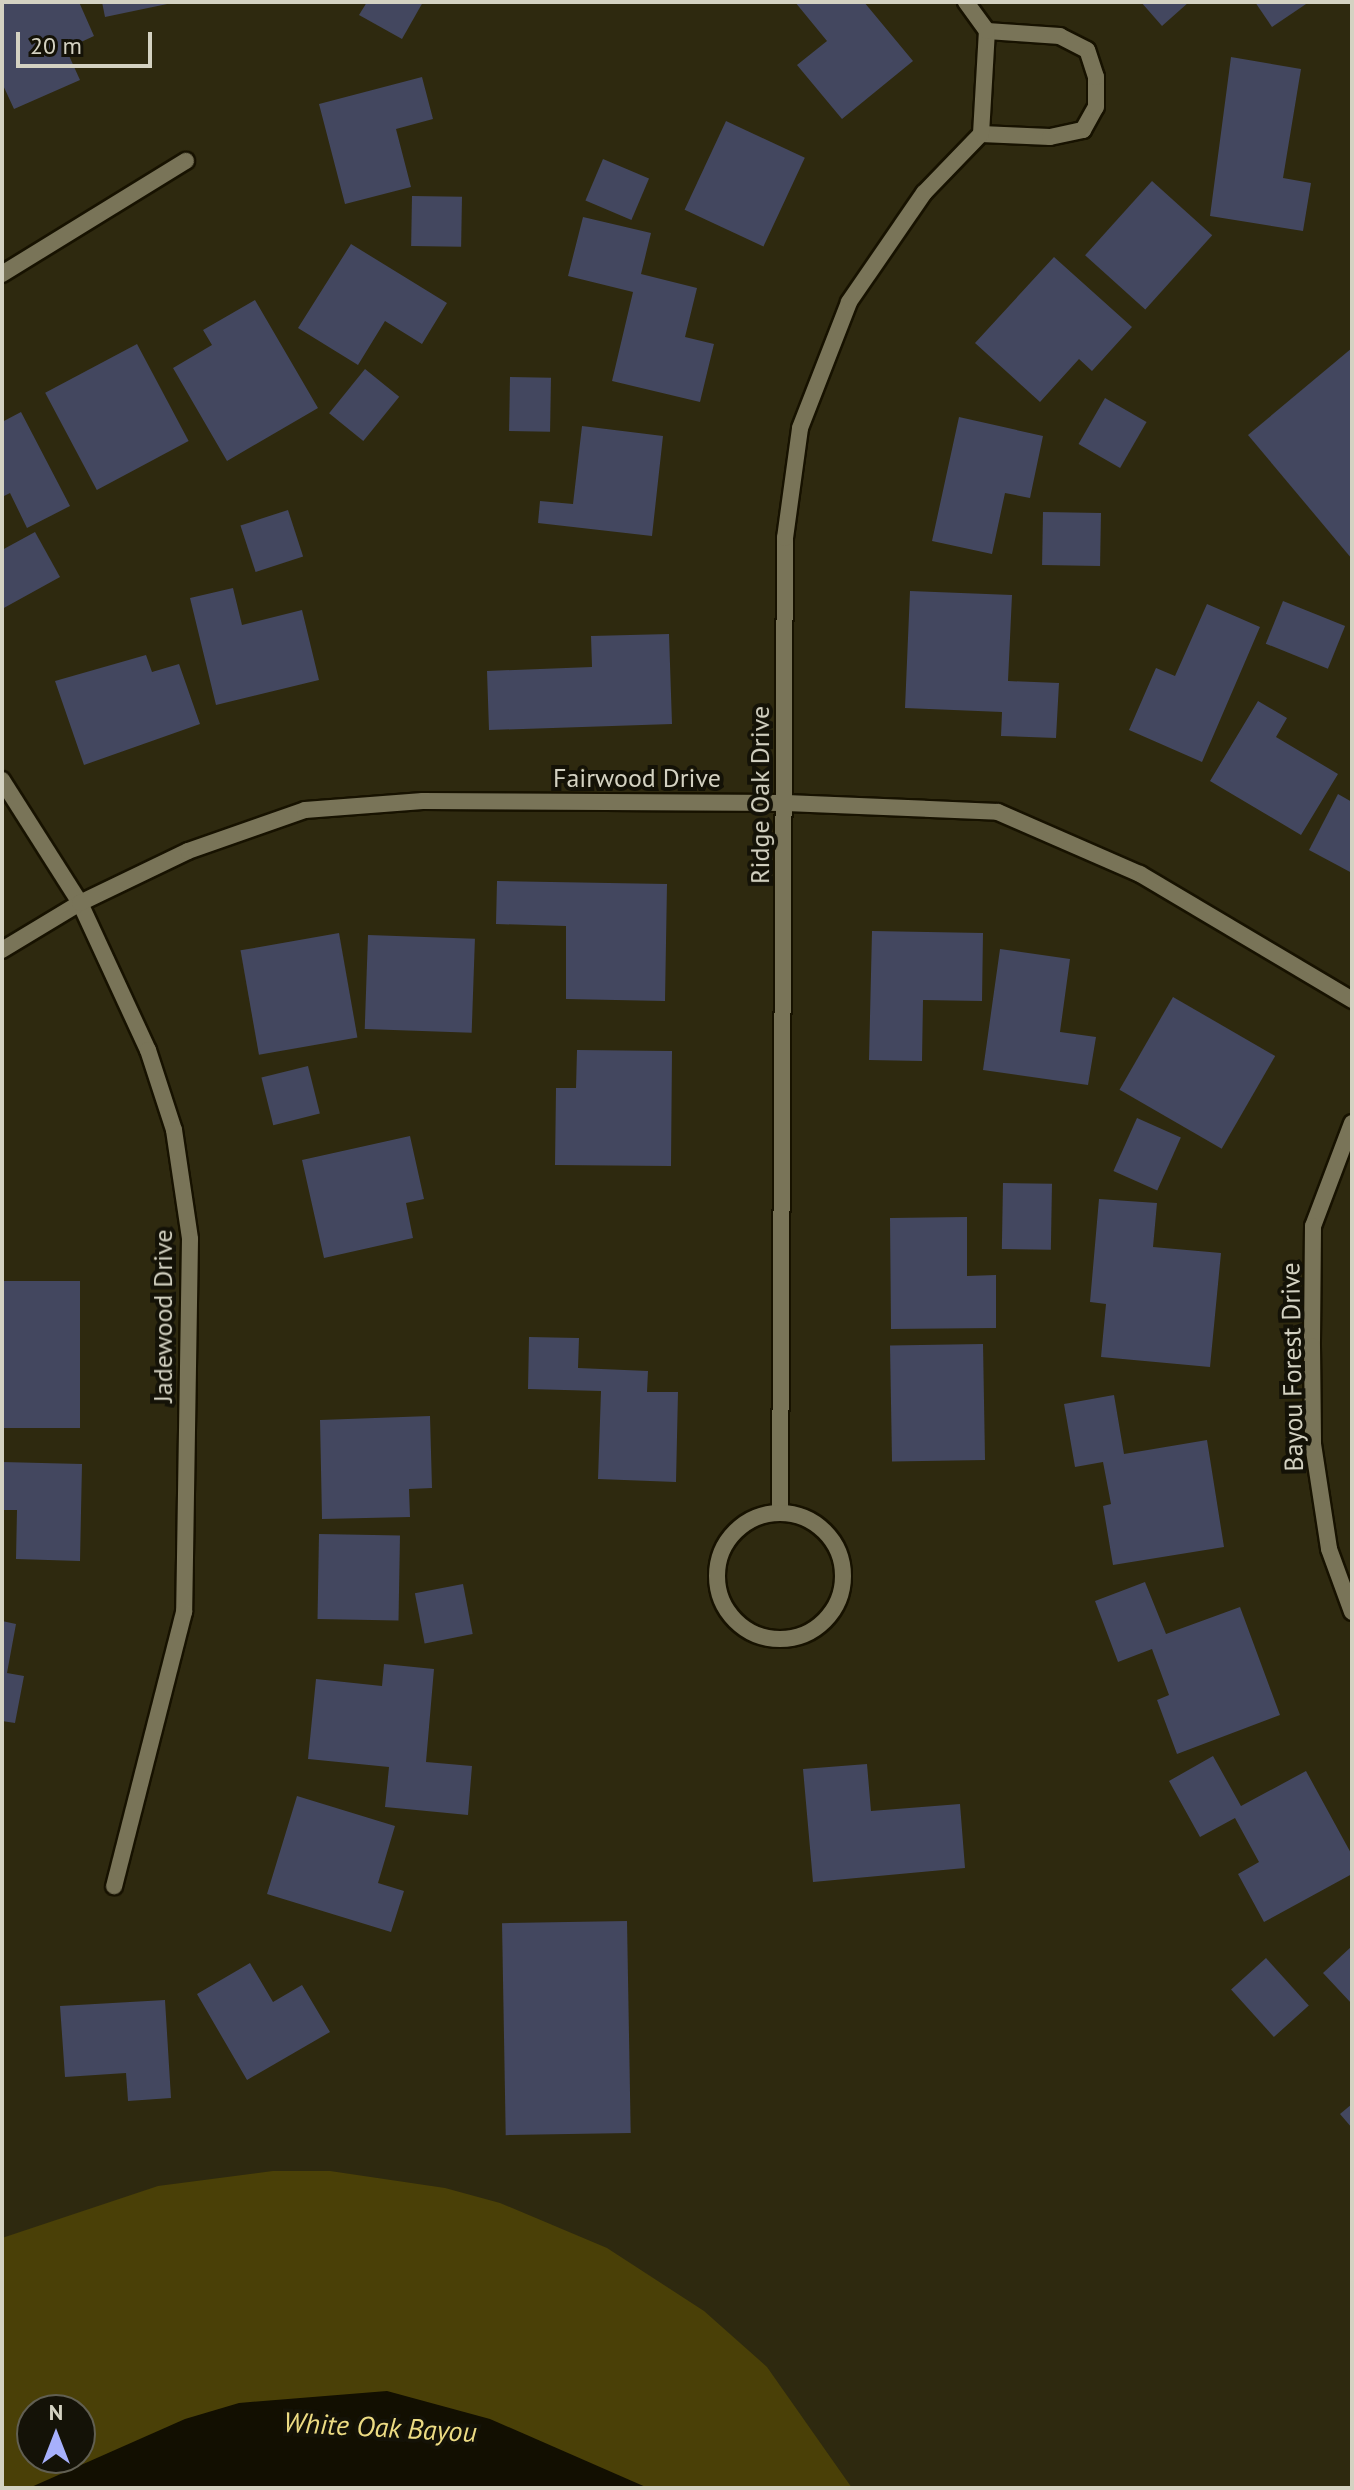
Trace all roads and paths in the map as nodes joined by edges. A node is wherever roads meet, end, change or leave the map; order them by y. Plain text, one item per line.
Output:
1 (966, 2) edge
2 (987, 31) junction
3 (981, 134) junction
4 (186, 161) dead end
5 (2, 274) edge
6 (2, 780) edge
7 (786, 803) junction
8 (80, 903) junction
9 (2, 950) edge
10 (1352, 1000) edge
11 (1352, 1123) edge
12 (780, 1512) junction
13 (1352, 1612) edge
14 (114, 1886) dead end

1 - 2 street
2 - 3 street
2 - 3 street
3 - 7 street, Ridge Oak Drive
4 - 5 street
6 - 8 street, Jadewood Drive
7 - 8 street, Fairwood Drive
7 - 10 street, Fairwood Drive
7 - 12 street, Ridge Oak Drive
8 - 9 street, Fairwood Drive
8 - 14 street, Jadewood Drive
11 - 13 street, Bayou Forest Drive
12 - 12 street

